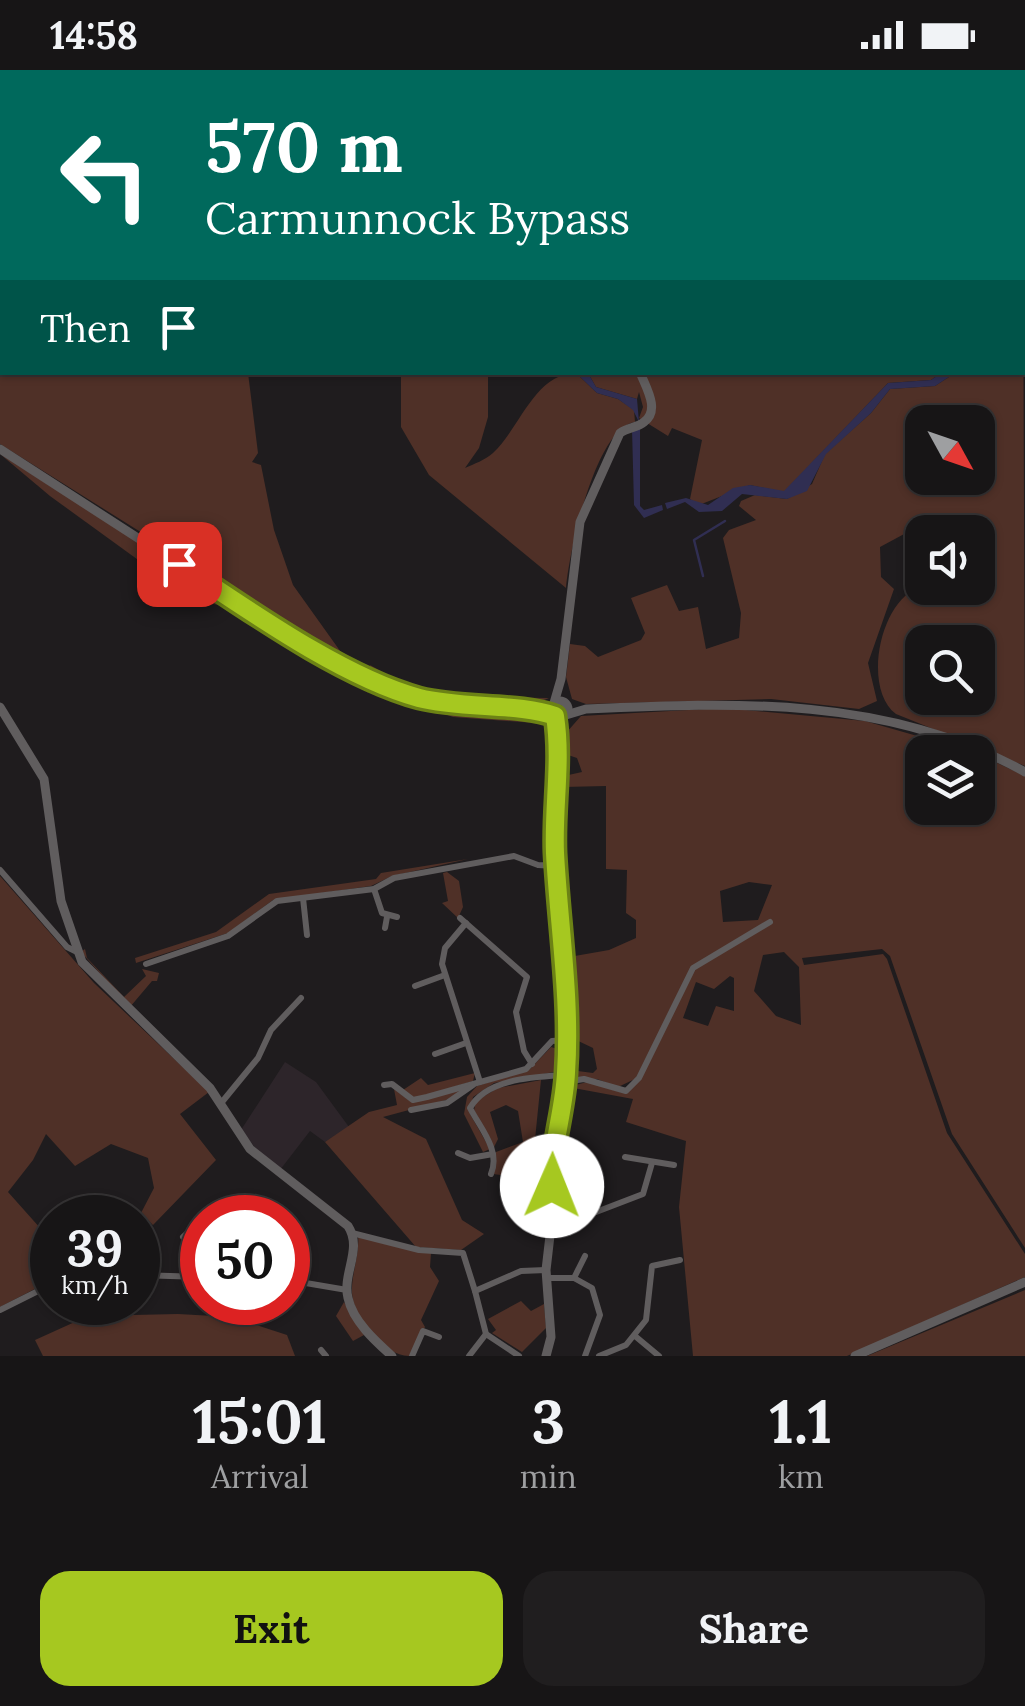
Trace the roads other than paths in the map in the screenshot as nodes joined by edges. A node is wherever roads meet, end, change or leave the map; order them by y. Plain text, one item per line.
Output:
1 (641, 375) edge
2 (0, 449) edge
3 (0, 708) edge
4 (560, 710) junction
5 (1025, 772) edge
6 (556, 866) junction
7 (0, 870) edge
8 (374, 889) junction
9 (303, 898) junction
10 (387, 917) junction
11 (397, 917) dead end
12 (770, 922) dead end
13 (385, 928) dead end
14 (307, 935) dead end
15 (77, 952) junction
16 (152, 966) dead end
17 (444, 974) junction
18 (414, 986) dead end
19 (301, 998) dead end
20 (566, 1040) junction
21 (466, 1043) junction
22 (436, 1054) dead end
23 (532, 1064) junction
24 (566, 1078) junction
25 (477, 1083) junction
26 (384, 1085) dead end
27 (222, 1102) junction
28 (411, 1110) dead end
29 (458, 1153) dead end
30 (493, 1154) junction
31 (625, 1157) dead end
32 (652, 1163) junction
33 (674, 1165) dead end
34 (491, 1174) dead end
35 (553, 1217) junction
36 (352, 1233) junction
37 (585, 1256) dead end
38 (677, 1258) dead end
39 (546, 1274) junction
40 (574, 1278) junction
41 (1025, 1282) edge
42 (310, 1284) edge
43 (347, 1290) junction
44 (475, 1290) junction
45 (30, 1295) edge
46 (0, 1310) edge
47 (486, 1334) junction
48 (635, 1336) junction
49 (438, 1337) dead end
50 (600, 1354) edge
51 (392, 1356) edge
52 (412, 1356) edge
53 (469, 1356) edge
54 (519, 1356) edge
55 (546, 1356) edge
56 (586, 1356) edge
57 (660, 1356) edge
58 (855, 1356) edge

1 - 4 main road
2 - 4 main road
3 - 15 main road
4 - 5 main road
4 - 6 main road
6 - 8 street
6 - 20 main road
7 - 15 street
8 - 9 street
8 - 10 street
9 - 14 street
9 - 16 street
10 - 11 street
10 - 13 street
12 - 24 street
15 - 27 main road
17 - 18 street
17 - 21 street
17 - 23 street
19 - 27 street
20 - 23 street
20 - 24 main road
21 - 22 street
21 - 25 street
23 - 25 street
24 - 30 street
24 - 35 main road
25 - 26 street
25 - 28 street
27 - 36 main road
29 - 30 street
30 - 34 street
31 - 32 street
32 - 33 street
32 - 35 street
35 - 39 main road
36 - 43 main road
36 - 44 street
37 - 40 street
38 - 48 street
39 - 40 street
39 - 44 street
39 - 55 main road
40 - 56 street
41 - 58 main road
42 - 43 street
43 - 51 main road
44 - 47 street
45 - 46 street
47 - 53 street
47 - 54 street
48 - 50 street
48 - 57 street
49 - 52 street

